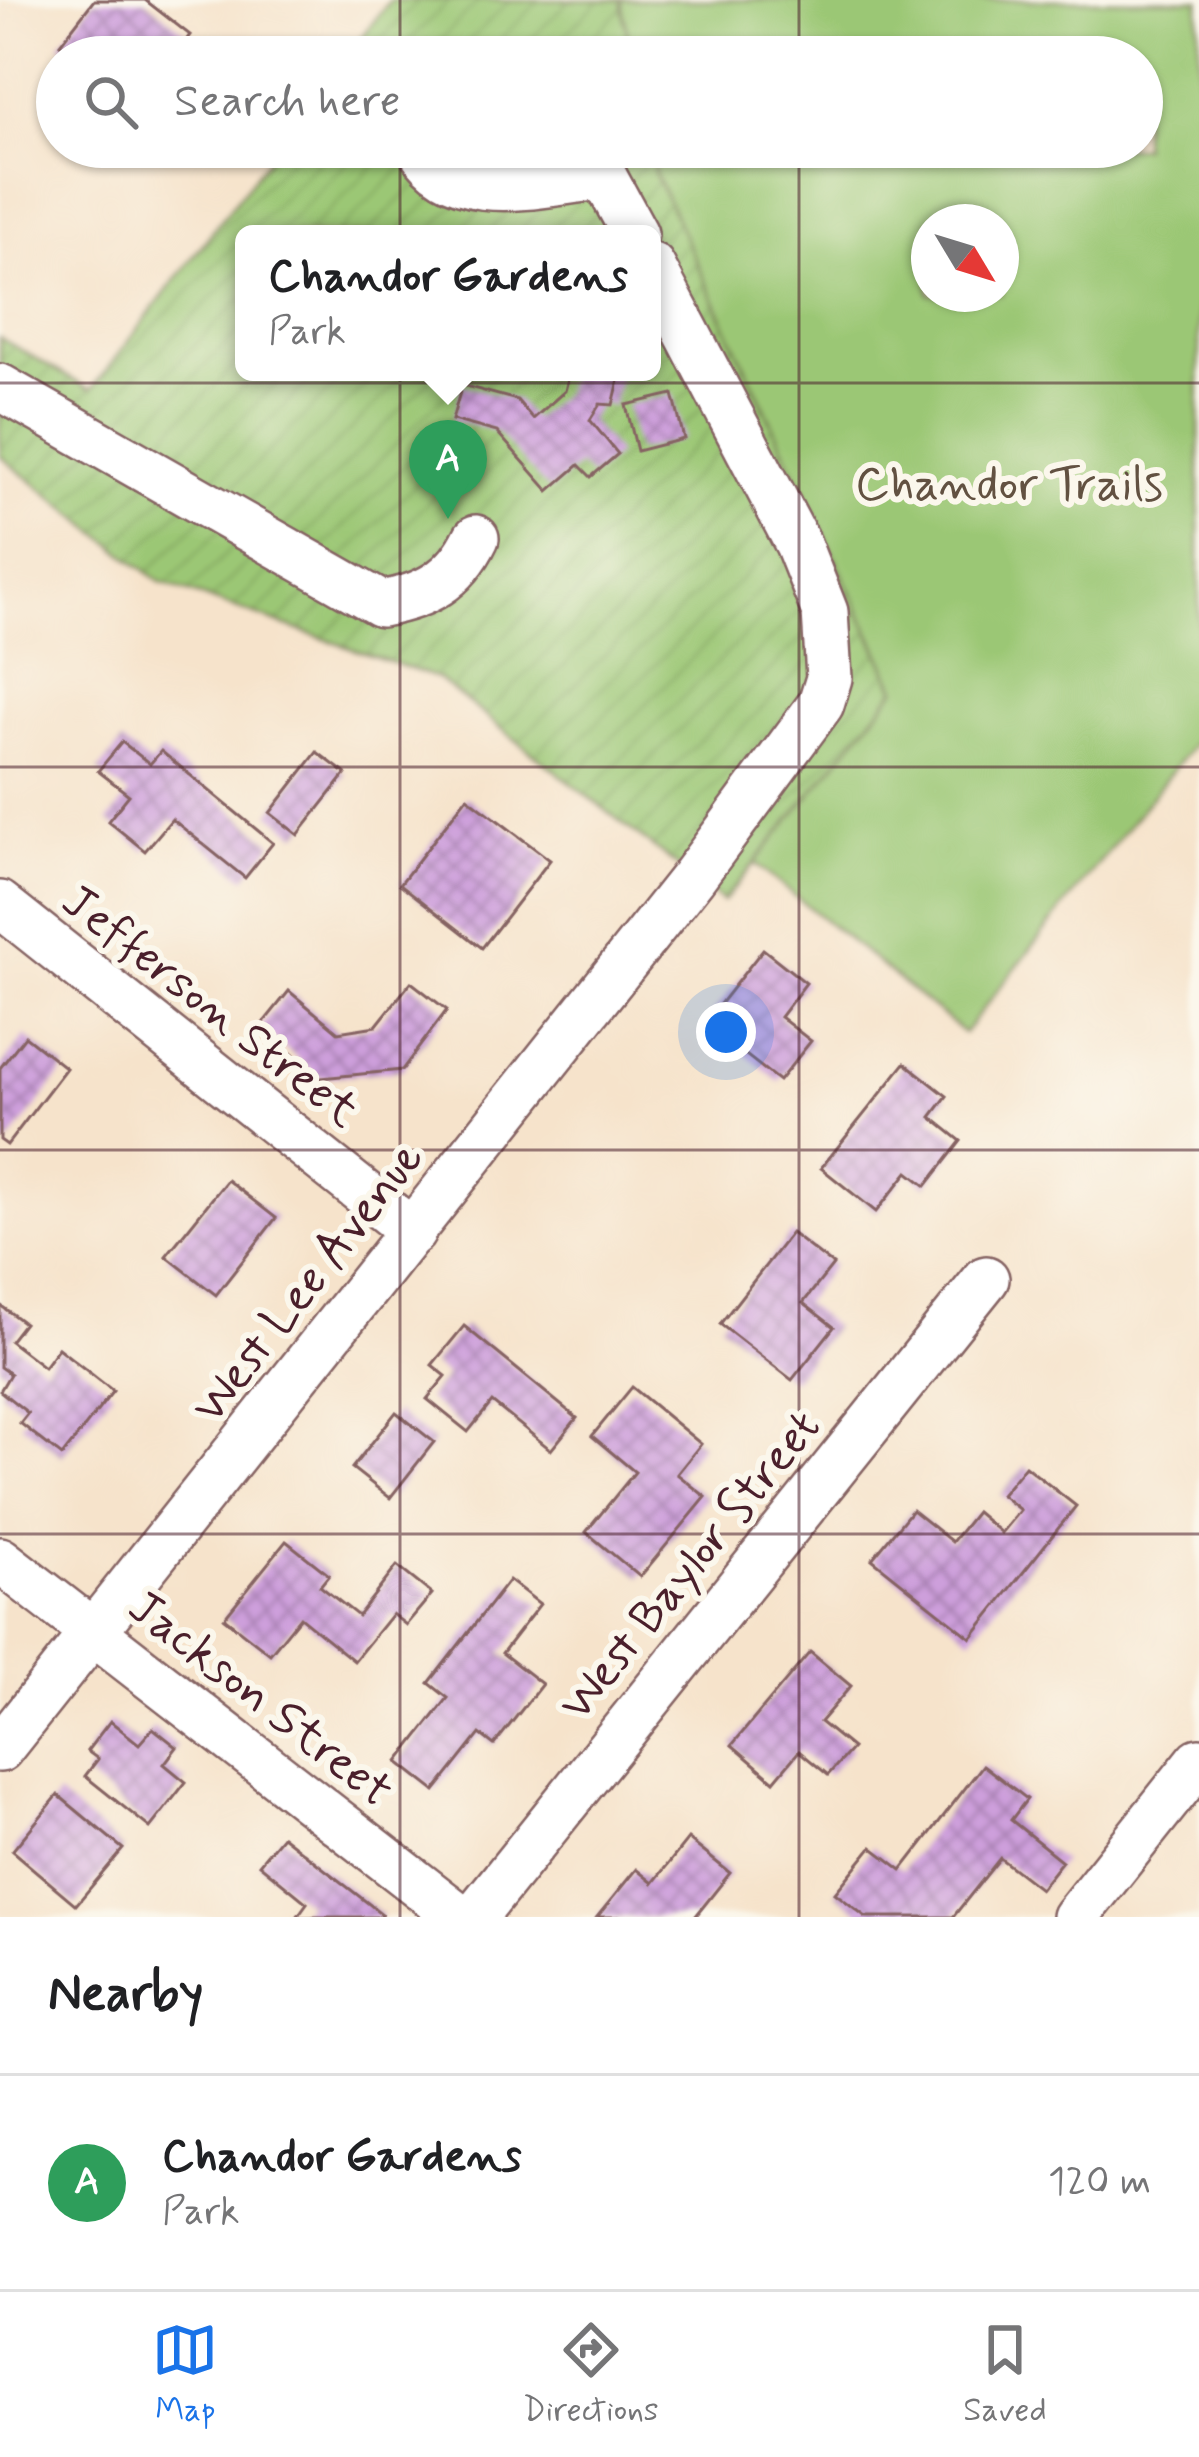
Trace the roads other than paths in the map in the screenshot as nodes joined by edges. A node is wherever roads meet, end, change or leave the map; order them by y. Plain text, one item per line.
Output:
1 (436, 168) edge
2 (566, 168) edge
3 (594, 168) edge
4 (629, 225) edge
5 (661, 283) edge
6 (0, 387) edge
7 (476, 538) dead end
8 (3, 912) edge
9 (413, 1232) junction
10 (986, 1279) dead end
11 (0, 1560) edge
12 (93, 1635) junction
13 (0, 1749) edge
14 (1199, 1761) edge
15 (460, 1917) edge
16 (474, 1917) edge
17 (1075, 1917) edge

1 - 2 street
3 - 4 street
5 - 9 street, West Lee Avenue
6 - 7 street
8 - 9 street, Jefferson Street
9 - 12 street, West Lee Avenue
10 - 16 street, West Baylor Street
11 - 12 street, Jackson Street
12 - 13 street, West Lee Avenue
12 - 15 street, Jackson Street
14 - 17 street

